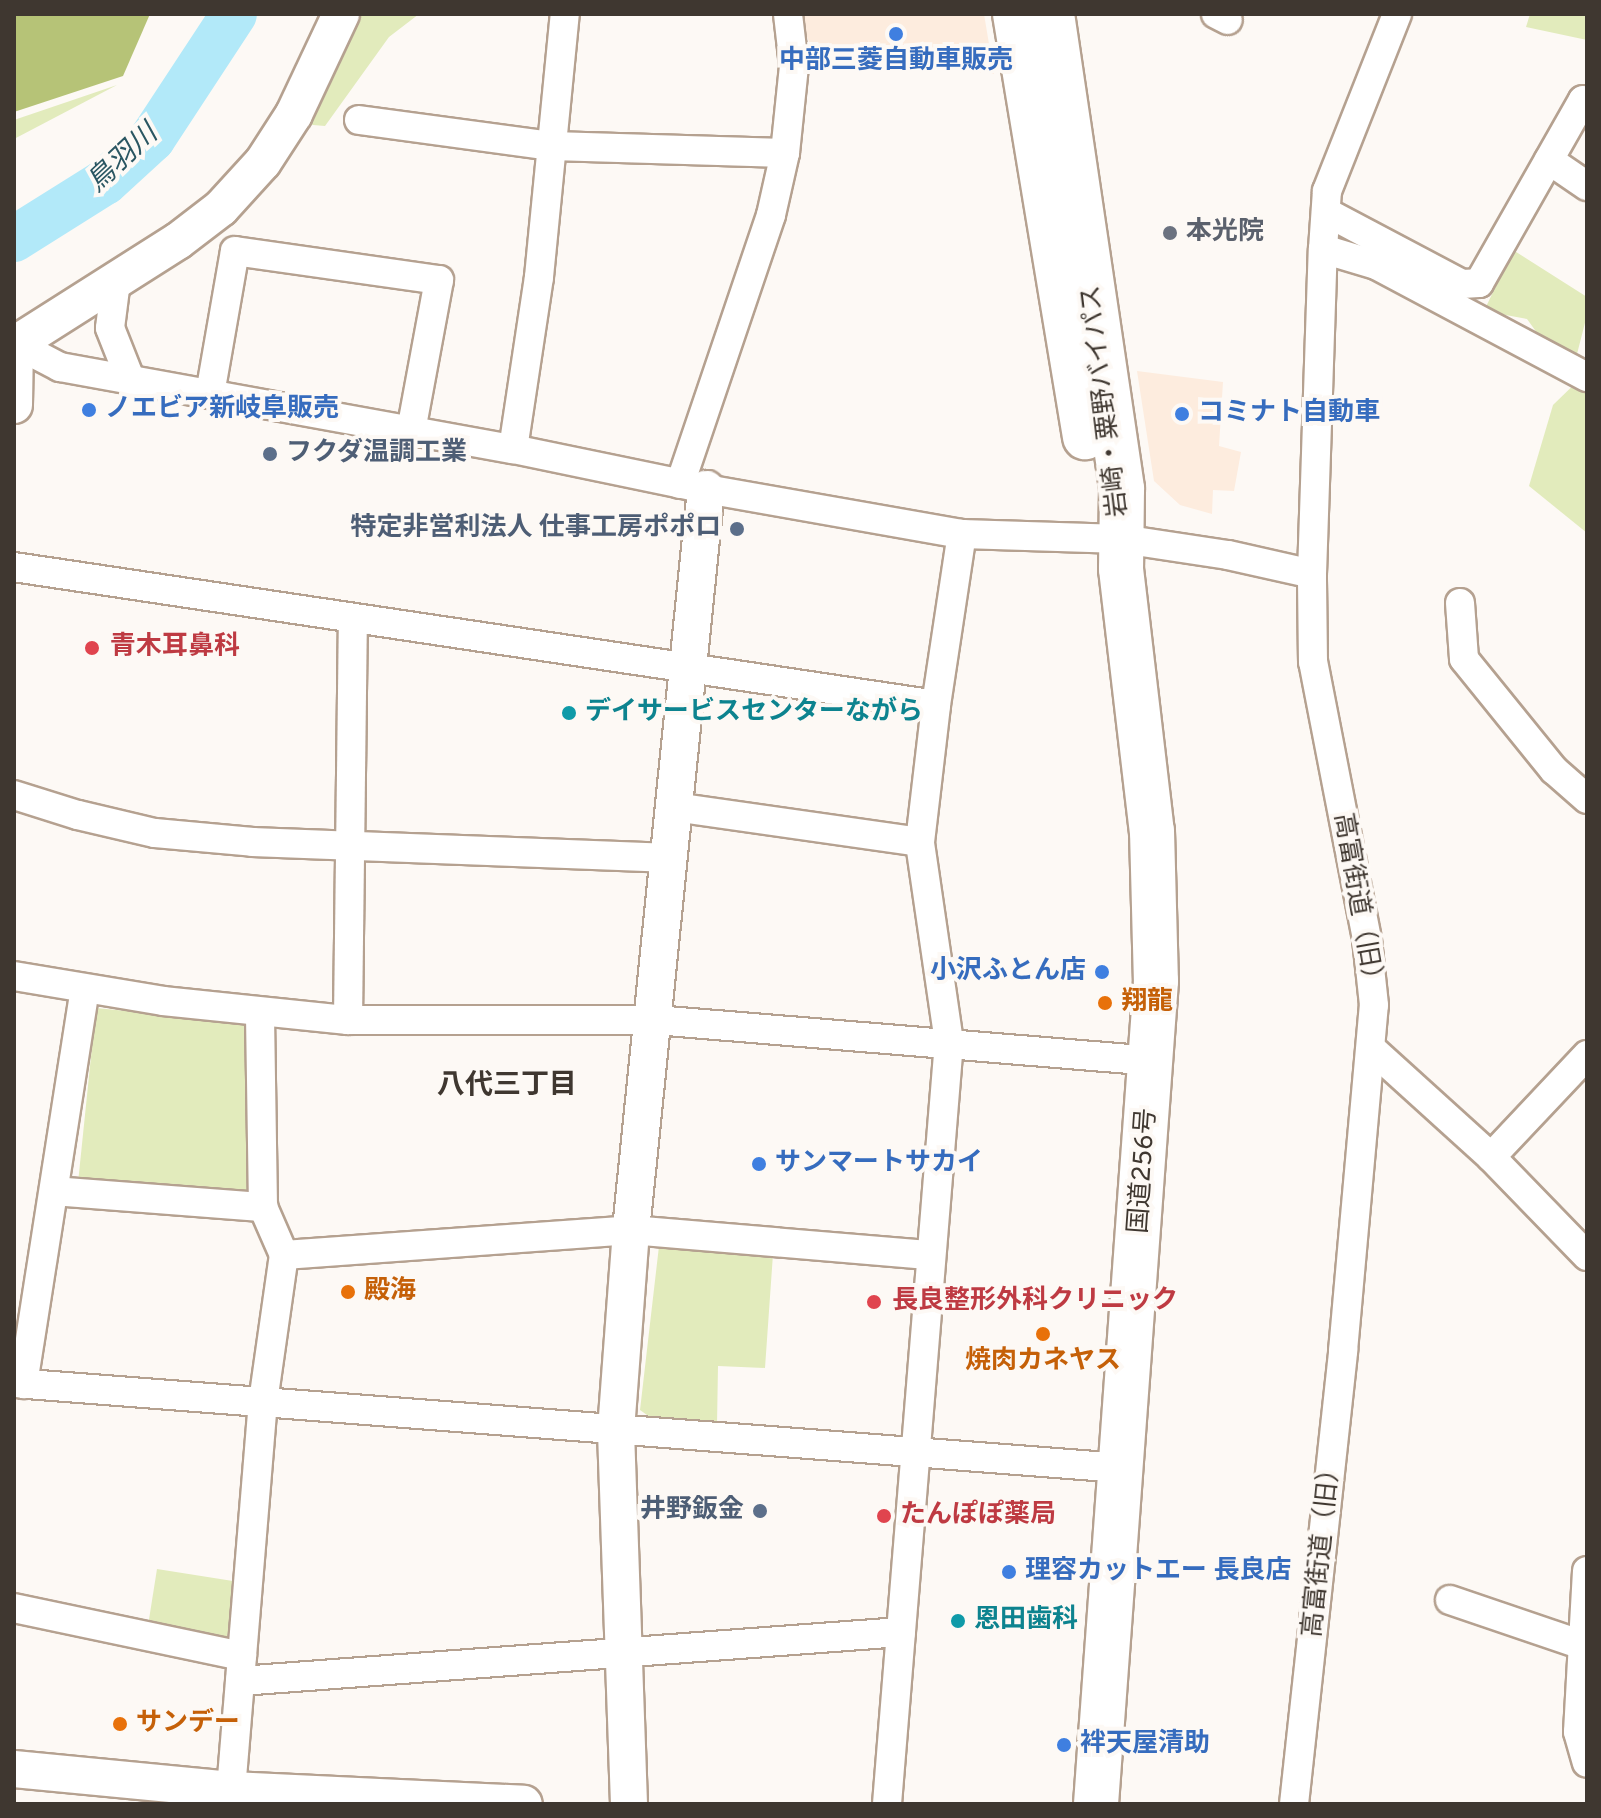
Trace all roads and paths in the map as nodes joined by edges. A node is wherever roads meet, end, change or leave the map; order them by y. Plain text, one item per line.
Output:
1 (341, 14) edge
2 (565, 14) edge
3 (788, 14) edge
4 (1015, 14) edge
5 (1052, 14) edge
6 (1397, 14) edge
7 (1587, 101) edge
8 (359, 120) dead end
9 (552, 146) junction
10 (785, 153) junction
11 (1549, 160) junction
12 (1587, 186) edge
13 (1326, 212) junction
14 (1323, 249) junction
15 (116, 281) junction
16 (14, 344) edge
17 (1587, 377) edge
18 (131, 381) junction
19 (210, 394) junction
20 (14, 405) edge
21 (411, 431) junction
22 (513, 449) junction
23 (693, 487) junction
24 (962, 534) junction
25 (1122, 539) junction
26 (14, 567) edge
27 (1312, 574) junction
28 (1460, 603) dead end
29 (353, 618) junction
30 (687, 666) junction
31 (936, 705) junction
32 (14, 795) edge
33 (1587, 799) edge
34 (675, 807) junction
35 (920, 842) junction
36 (350, 846) junction
37 (671, 858) junction
38 (14, 976) edge
39 (85, 990) junction
40 (260, 1012) junction
41 (348, 1020) junction
42 (655, 1020) junction
43 (949, 1042) junction
44 (1373, 1050) junction
45 (1587, 1055) edge
46 (1153, 1061) junction
47 (1491, 1157) junction
48 (54, 1191) junction
49 (263, 1207) junction
50 (631, 1230) junction
51 (284, 1255) junction
52 (931, 1255) junction
53 (1587, 1256) edge
54 (18, 1383) edge
55 (263, 1402) junction
56 (616, 1430) junction
57 (915, 1453) junction
58 (1122, 1468) junction
59 (1587, 1571) edge
60 (1450, 1600) dead end
61 (14, 1608) edge
62 (901, 1632) junction
63 (1582, 1645) junction
64 (623, 1652) junction
65 (241, 1669) junction
66 (1586, 1754) edge
67 (14, 1769) edge
68 (231, 1790) junction
69 (524, 1804) edge
70 (629, 1804) edge
71 (887, 1804) edge
72 (1096, 1804) edge
73 (1294, 1804) edge

1 - 15 street
2 - 9 street
3 - 10 street
4 - 25 highway, 岩崎・粟野バイパス
5 - 25 highway, 岩崎・粟野バイパス
6 - 13 street, 高富街道（旧）
7 - 11 street
8 - 9 street
9 - 10 street
9 - 22 street
10 - 23 street
11 - 12 street
11 - 13 street
13 - 14 street, 高富街道（旧）
14 - 17 street
14 - 27 street, 高富街道（旧）
15 - 16 street
15 - 18 street
16 - 18 street
16 - 20 street
18 - 19 street
19 - 21 street
19 - 21 street
21 - 22 street
22 - 23 street
23 - 24 street
23 - 30 street
24 - 25 street
24 - 31 street
25 - 27 street
25 - 46 highway, 国道256号
26 - 29 street
27 - 44 street, 高富街道（旧）
28 - 33 street
29 - 30 street
29 - 36 street
30 - 31 street
30 - 34 street
31 - 35 street
32 - 36 street
34 - 35 street
34 - 37 street
35 - 43 street
36 - 37 street
36 - 41 street
37 - 42 street
38 - 39 street
39 - 40 street
39 - 48 street
40 - 41 street
40 - 49 street
41 - 42 street
42 - 43 street
42 - 50 street
43 - 46 street
43 - 52 street
44 - 47 street
44 - 73 street, 高富街道（旧）
45 - 47 street
46 - 58 highway, 国道256号
47 - 53 street
48 - 49 street
48 - 54 street
49 - 51 street
50 - 51 street
50 - 52 street
50 - 56 street
51 - 55 street
52 - 57 street
54 - 55 street
55 - 56 street
55 - 65 street
56 - 57 street
56 - 64 street
57 - 58 street
57 - 62 street
58 - 72 highway, 国道256号
59 - 63 street
60 - 63 street
61 - 65 street
62 - 64 street
62 - 71 street
63 - 66 street
64 - 65 street
64 - 70 street
65 - 68 street
67 - 68 street
68 - 69 street

